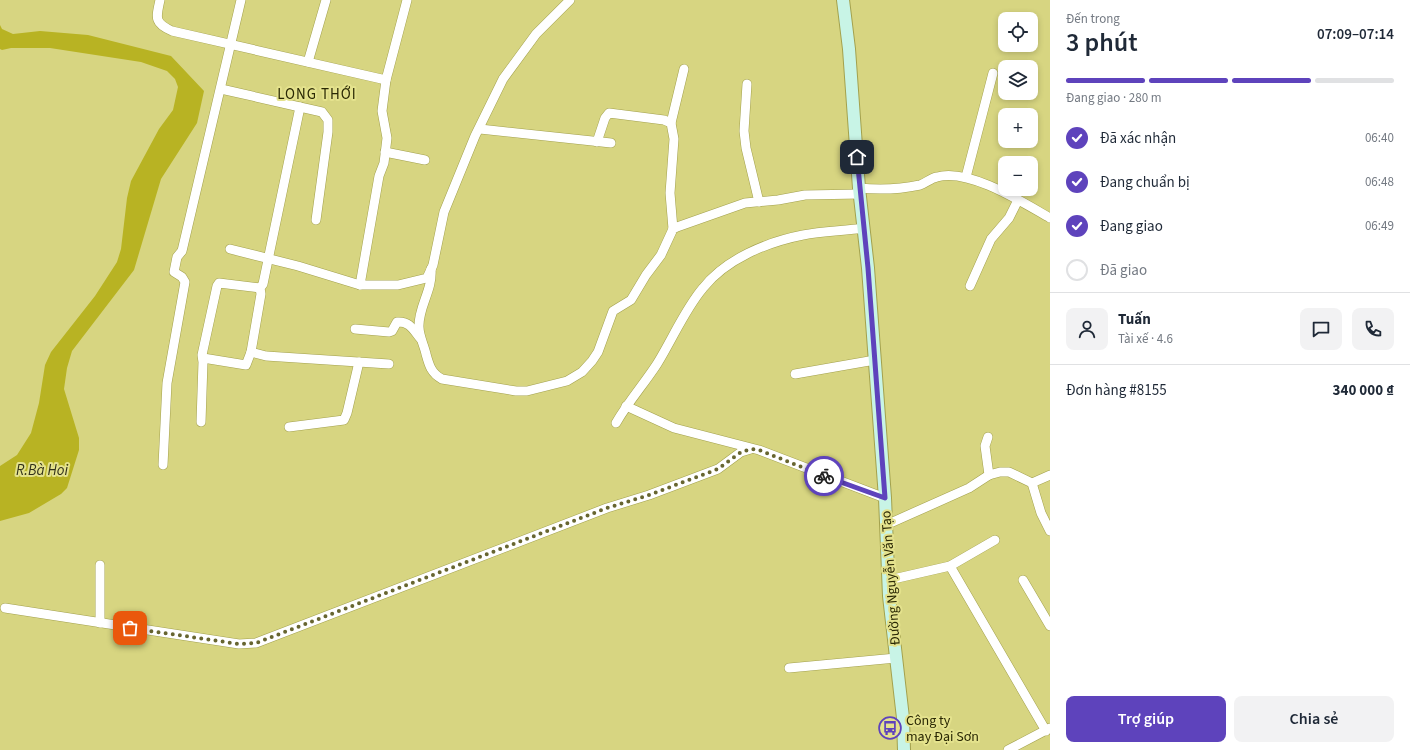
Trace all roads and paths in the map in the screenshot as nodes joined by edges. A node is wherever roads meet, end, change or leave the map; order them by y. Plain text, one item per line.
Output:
1 (160, 0) edge
2 (241, 0) edge
3 (326, 0) edge
4 (407, 0) edge
5 (570, 0) edge
6 (843, 0) edge
7 (231, 44) junction
8 (308, 62) junction
9 (684, 69) dead end
10 (993, 73) dead end
11 (386, 80) junction
12 (747, 84) dead end
13 (221, 89) junction
14 (300, 107) junction
15 (671, 123) junction
16 (480, 129) junction
17 (597, 142) junction
18 (611, 143) dead end
19 (386, 152) junction
20 (425, 160) dead end
21 (966, 177) junction
22 (860, 191) junction
23 (1018, 200) junction
24 (759, 202) junction
25 (1050, 218) edge
26 (316, 220) dead end
27 (864, 228) junction
28 (673, 229) junction
29 (230, 249) dead end
30 (268, 258) junction
31 (431, 269) junction
32 (360, 285) junction
33 (970, 286) dead end
34 (260, 288) junction
35 (355, 329) dead end
36 (422, 342) junction
37 (251, 352) junction
38 (203, 358) junction
39 (875, 360) junction
40 (360, 362) junction
41 (389, 364) dead end
42 (795, 374) dead end
43 (626, 406) junction
44 (201, 422) dead end
45 (616, 424) dead end
46 (289, 427) dead end
47 (988, 437) dead end
48 (751, 449) junction
49 (163, 465) dead end
50 (989, 475) junction
51 (1050, 475) edge
52 (1032, 483) junction
53 (885, 498) junction
54 (886, 525) junction
55 (1050, 532) edge
56 (995, 540) dead end
57 (100, 565) dead end
58 (950, 566) junction
59 (889, 580) junction
60 (1023, 580) dead end
61 (5, 608) dead end
62 (100, 623) junction
63 (1050, 626) edge
64 (896, 658) junction
65 (789, 668) dead end
66 (1048, 730) edge
67 (904, 750) edge
68 (1008, 750) edge

1 - 7 street
2 - 7 street
3 - 8 street
4 - 11 street
5 - 16 street
6 - 22 main road, Đường Nguyễn Văn Tạo
7 - 8 street
7 - 13 street
8 - 11 street
9 - 15 street
10 - 21 street
11 - 19 street
12 - 24 street
13 - 14 street
13 - 49 street
14 - 26 street
14 - 30 street
15 - 17 street
15 - 28 street
16 - 17 street
16 - 31 street
17 - 18 street
19 - 20 street
19 - 32 street
21 - 22 street
21 - 23 street
22 - 24 street
22 - 27 main road, Đường Nguyễn Văn Tạo
23 - 25 street
23 - 33 street
24 - 28 street
27 - 39 main road, Đường Nguyễn Văn Tạo
27 - 43 street
28 - 36 street
29 - 30 street
30 - 32 street
30 - 34 street
31 - 32 street
31 - 36 street
34 - 37 street
34 - 38 street
35 - 36 street
37 - 38 street
37 - 40 street
38 - 44 street
39 - 42 street
39 - 53 main road, Đường Nguyễn Văn Tạo
40 - 41 street
40 - 46 street
43 - 45 street
43 - 48 street
47 - 50 street
48 - 53 street
48 - 62 street
50 - 52 street
50 - 54 street
51 - 52 street
52 - 55 street
53 - 54 main road, Đường Nguyễn Văn Tạo
54 - 59 main road, Đường Nguyễn Văn Tạo
56 - 58 street
57 - 62 street
58 - 59 street
58 - 66 street
59 - 64 main road, Đường Nguyễn Văn Tạo
60 - 63 street
61 - 62 street
64 - 65 street
64 - 67 main road, Đường Nguyễn Văn Tạo
66 - 68 street

